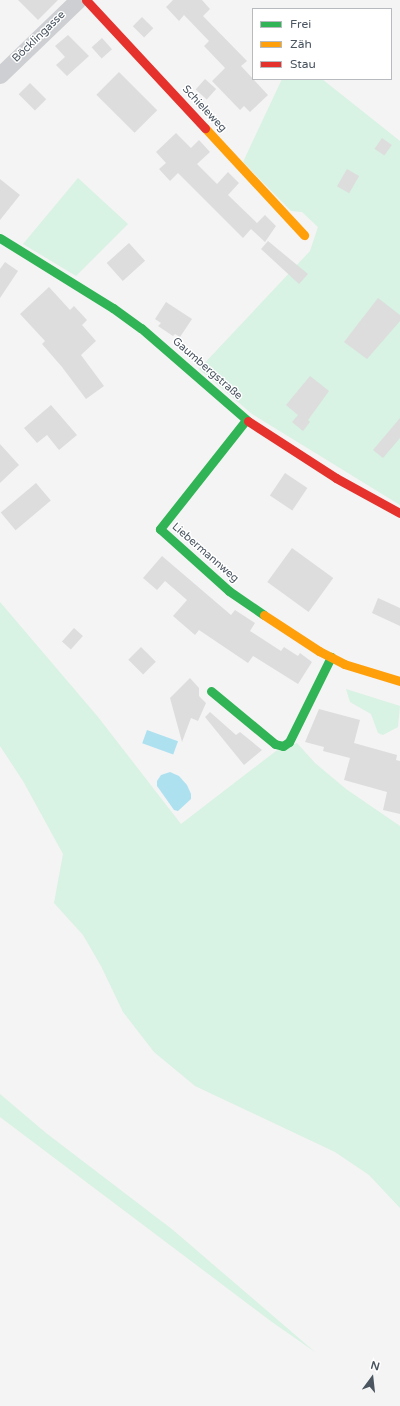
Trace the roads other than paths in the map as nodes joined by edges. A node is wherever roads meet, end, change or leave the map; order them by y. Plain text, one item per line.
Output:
1 (78, 0) edge
2 (86, 0) edge
3 (0, 75) edge
4 (304, 235) dead end
5 (0, 238) edge
6 (246, 420) junction
7 (400, 513) edge
8 (331, 657) junction
9 (400, 681) edge
10 (211, 691) dead end

1 - 3 street, Böcklingasse
2 - 4 street, Schieleweg
5 - 6 street, Gaumbergstraße
6 - 7 street, Gaumbergstraße
6 - 8 street, Liebermannweg
8 - 9 street, Liebermannweg
8 - 10 street

